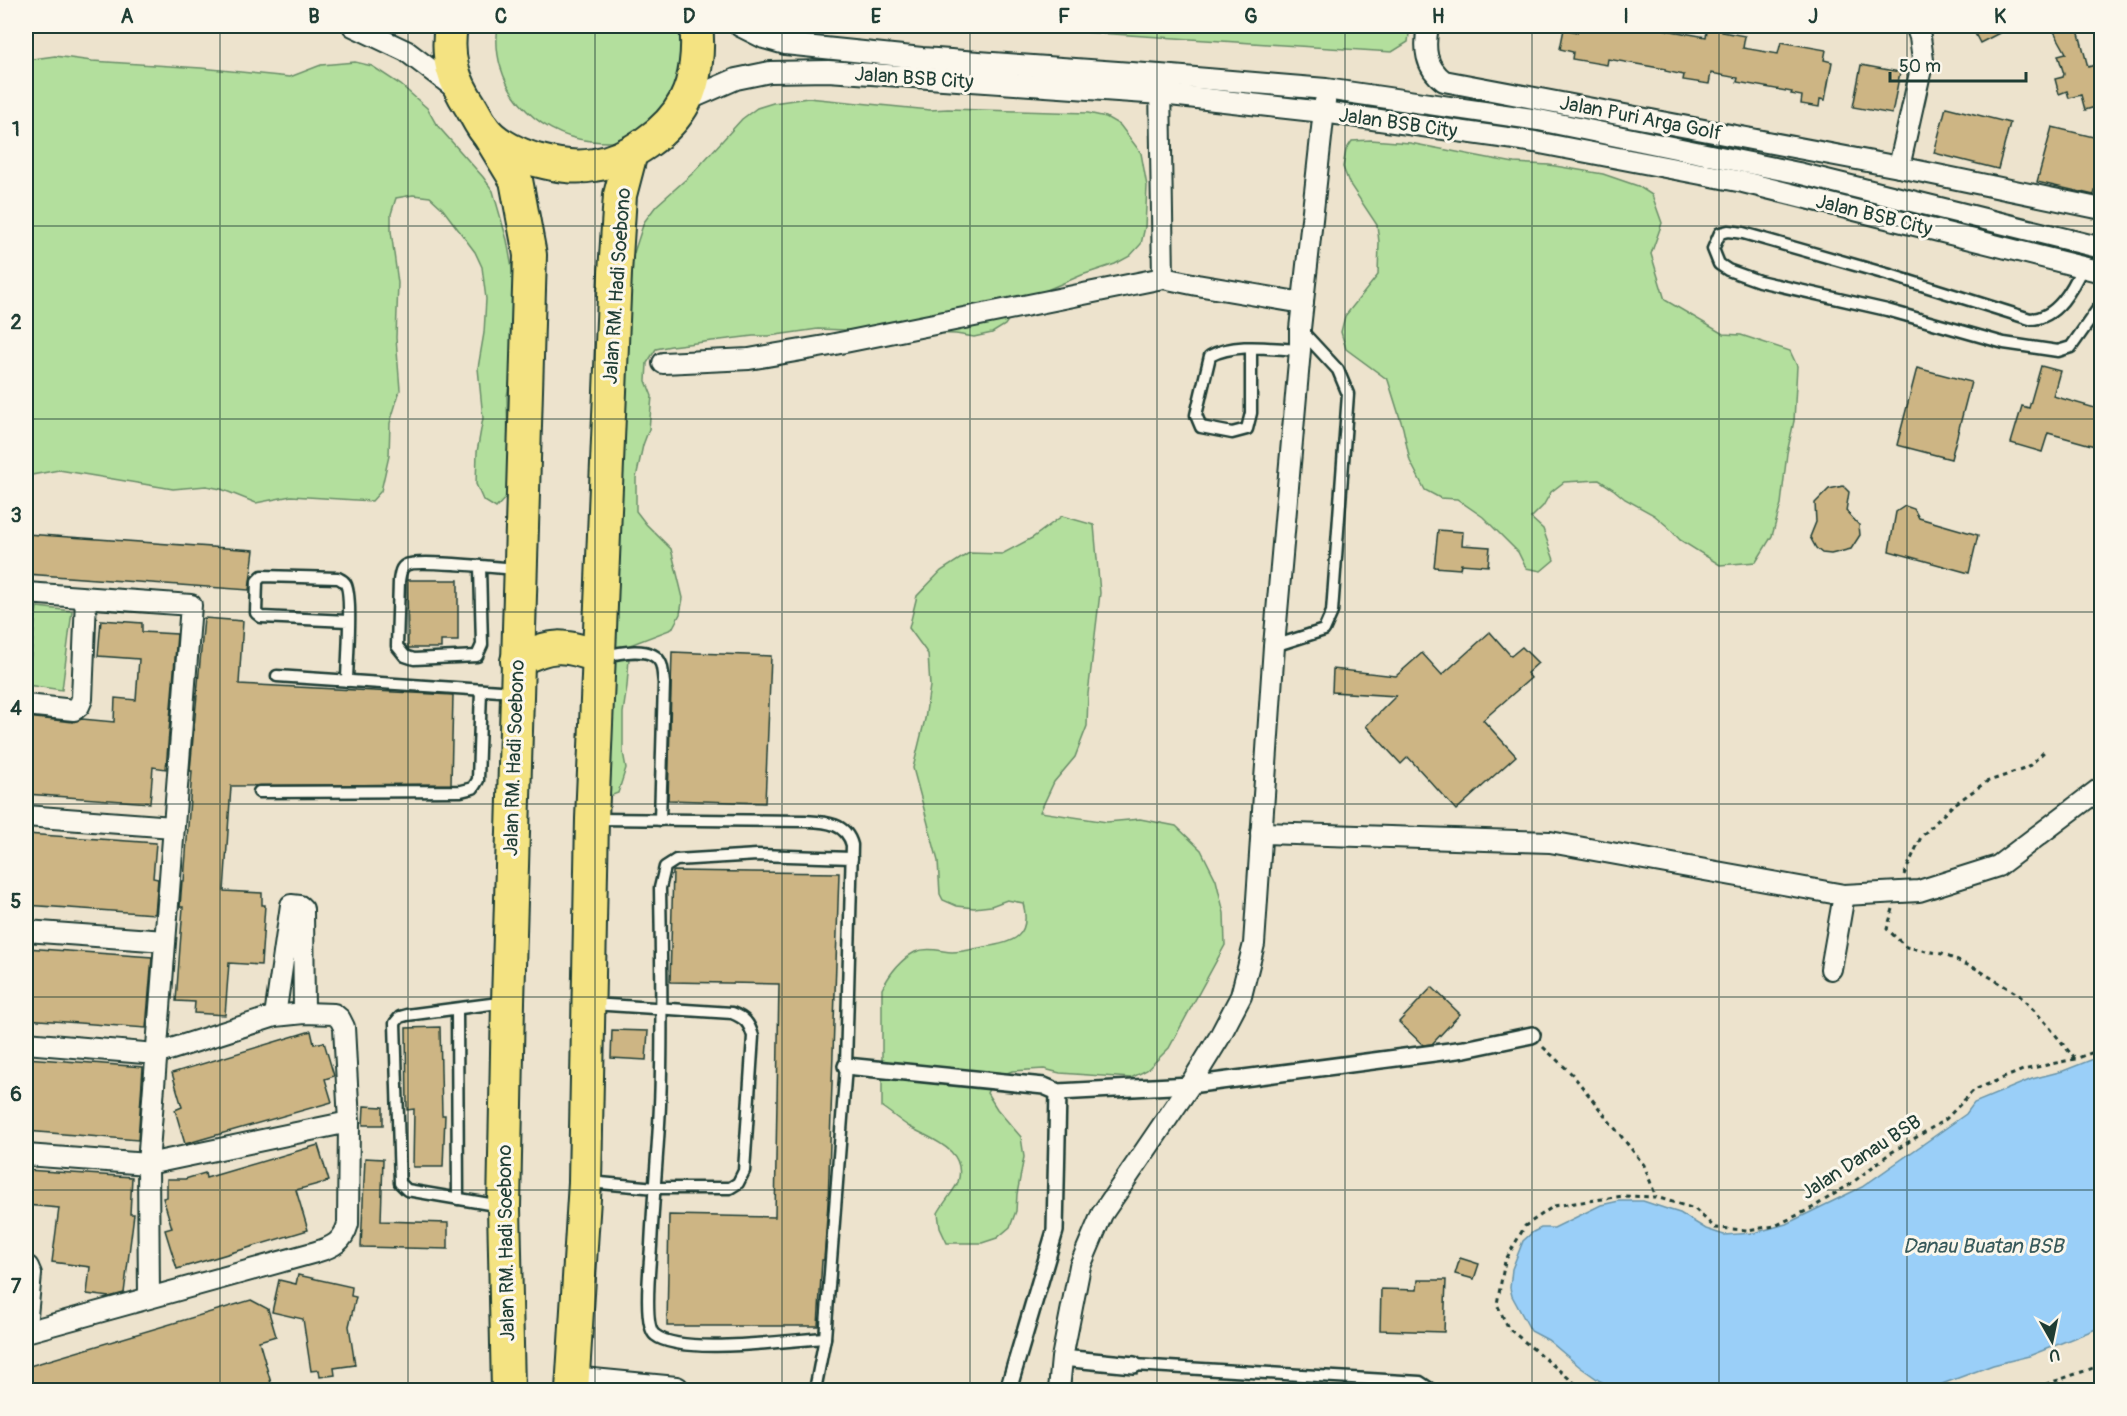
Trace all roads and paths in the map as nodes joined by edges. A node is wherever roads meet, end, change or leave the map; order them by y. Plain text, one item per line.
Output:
1 (353, 26) edge
2 (451, 26) edge
3 (696, 26) edge
4 (741, 26) edge
5 (1428, 26) edge
6 (1916, 26) edge
7 (1160, 85) junction
8 (1326, 89) junction
9 (462, 94) junction
10 (685, 101) junction
11 (1323, 112) junction
12 (488, 134) junction
13 (631, 153) junction
14 (1899, 167) junction
15 (2102, 209) edge
16 (2100, 245) edge
17 (2092, 269) edge
18 (1163, 278) junction
19 (1303, 303) junction
20 (2102, 303) edge
21 (1300, 329) junction
22 (1251, 348) junction
23 (1300, 350) junction
24 (663, 363) dead end
25 (480, 567) junction
26 (521, 569) junction
27 (26, 593) edge
28 (87, 598) junction
29 (348, 621) junction
30 (1274, 646) junction
31 (599, 657) junction
32 (517, 661) junction
33 (277, 676) dead end
34 (346, 681) junction
35 (482, 690) junction
36 (516, 692) junction
37 (26, 705) edge
38 (2044, 752) dead end
39 (2102, 787) edge
40 (259, 792) dead end
41 (26, 816) edge
42 (591, 819) junction
43 (660, 820) junction
44 (174, 827) junction
45 (1261, 833) junction
46 (852, 858) junction
47 (1898, 892) junction
48 (1844, 895) junction
49 (26, 931) edge
50 (165, 941) junction
51 (1831, 969) dead end
52 (508, 1002) junction
53 (587, 1004) junction
54 (661, 1008) junction
55 (457, 1009) junction
56 (304, 1013) junction
57 (275, 1016) junction
58 (1532, 1035) joint
59 (26, 1043) edge
60 (2102, 1049) edge
61 (156, 1054) junction
62 (2075, 1059) junction
63 (846, 1066) junction
64 (1190, 1085) junction
65 (1058, 1092) junction
66 (349, 1122) junction
67 (26, 1155) edge
68 (148, 1164) junction
69 (585, 1182) junction
70 (656, 1188) junction
71 (1656, 1197) junction
72 (458, 1199) junction
73 (504, 1207) junction
74 (26, 1267) edge
75 (149, 1297) junction
76 (26, 1326) edge
77 (26, 1332) edge
78 (825, 1338) junction
79 (1062, 1358) junction
80 (1134, 1365) joint
81 (2102, 1365) edge
82 (572, 1385) edge
83 (508, 1390) edge
84 (676, 1390) edge
85 (814, 1390) edge
86 (1008, 1390) edge
87 (1059, 1390) edge
88 (1432, 1390) edge
89 (1583, 1390) edge
90 (2029, 1390) edge

1 - 9 street
2 - 9 main road, Jalan RM. Hadi Soebono
3 - 10 main road, Jalan RM. Hadi Soebono
4 - 7 street, Jalan BSB City
5 - 14 street, Jalan Puri Arga Golf
6 - 14 street
7 - 8 street, Jalan BSB City
7 - 10 street, Jalan BSB City
7 - 11 street, Jalan BSB City
7 - 18 street
8 - 11 street
8 - 16 street, Jalan BSB City
9 - 12 main road, Jalan RM. Hadi Soebono
10 - 13 main road, Jalan RM. Hadi Soebono
11 - 17 street, Jalan BSB City
11 - 19 street
12 - 13 main road, Jalan RM. Hadi Soebono
12 - 26 main road, Jalan RM. Hadi Soebono
13 - 31 main road, Jalan RM. Hadi Soebono
14 - 15 street, Jalan Puri Arga Golf
16 - 17 street
17 - 20 lane
18 - 19 street
18 - 24 street
19 - 21 street
21 - 23 street
21 - 30 lane
22 - 22 lane
22 - 23 lane
23 - 30 street
25 - 25 lane
25 - 26 lane
26 - 32 main road, Jalan RM. Hadi Soebono
27 - 28 street
28 - 37 street
28 - 44 street
29 - 29 lane
29 - 34 lane
30 - 45 street
31 - 32 main road
31 - 42 main road, Jalan RM. Hadi Soebono
31 - 43 lane
32 - 36 main road, Jalan RM. Hadi Soebono
33 - 34 lane
34 - 35 lane
35 - 36 lane
35 - 40 lane
36 - 52 main road, Jalan RM. Hadi Soebono
38 - 47 path
39 - 47 street
41 - 44 street
42 - 43 lane
42 - 53 main road, Jalan RM. Hadi Soebono
43 - 46 lane
44 - 50 street
45 - 48 street
45 - 64 street
46 - 54 lane
46 - 63 lane
47 - 48 street
47 - 62 path
48 - 51 street
49 - 50 street
50 - 61 street
52 - 55 lane
52 - 73 main road, Jalan RM. Hadi Soebono
53 - 54 lane
53 - 69 main road, Jalan RM. Hadi Soebono
54 - 70 lane
54 - 70 lane
55 - 72 lane
55 - 72 lane
56 - 57 street
56 - 57 street
56 - 66 street
57 - 61 street
58 - 64 street
58 - 71 path
59 - 61 street
60 - 62 path, Jalan Danau BSB
61 - 68 street
62 - 71 path, Jalan Danau BSB
63 - 65 street
63 - 78 lane
64 - 65 street
64 - 79 street
65 - 86 street
66 - 68 street
66 - 75 street
67 - 68 street
68 - 75 street
69 - 70 lane
69 - 82 main road, Jalan RM. Hadi Soebono
70 - 78 lane
71 - 89 path, Jalan Danau BSB
72 - 73 lane
73 - 83 main road, Jalan RM. Hadi Soebono
74 - 76 street
75 - 77 street
78 - 85 lane
79 - 80 street
79 - 87 street
80 - 88 lane
81 - 90 path
82 - 84 street

